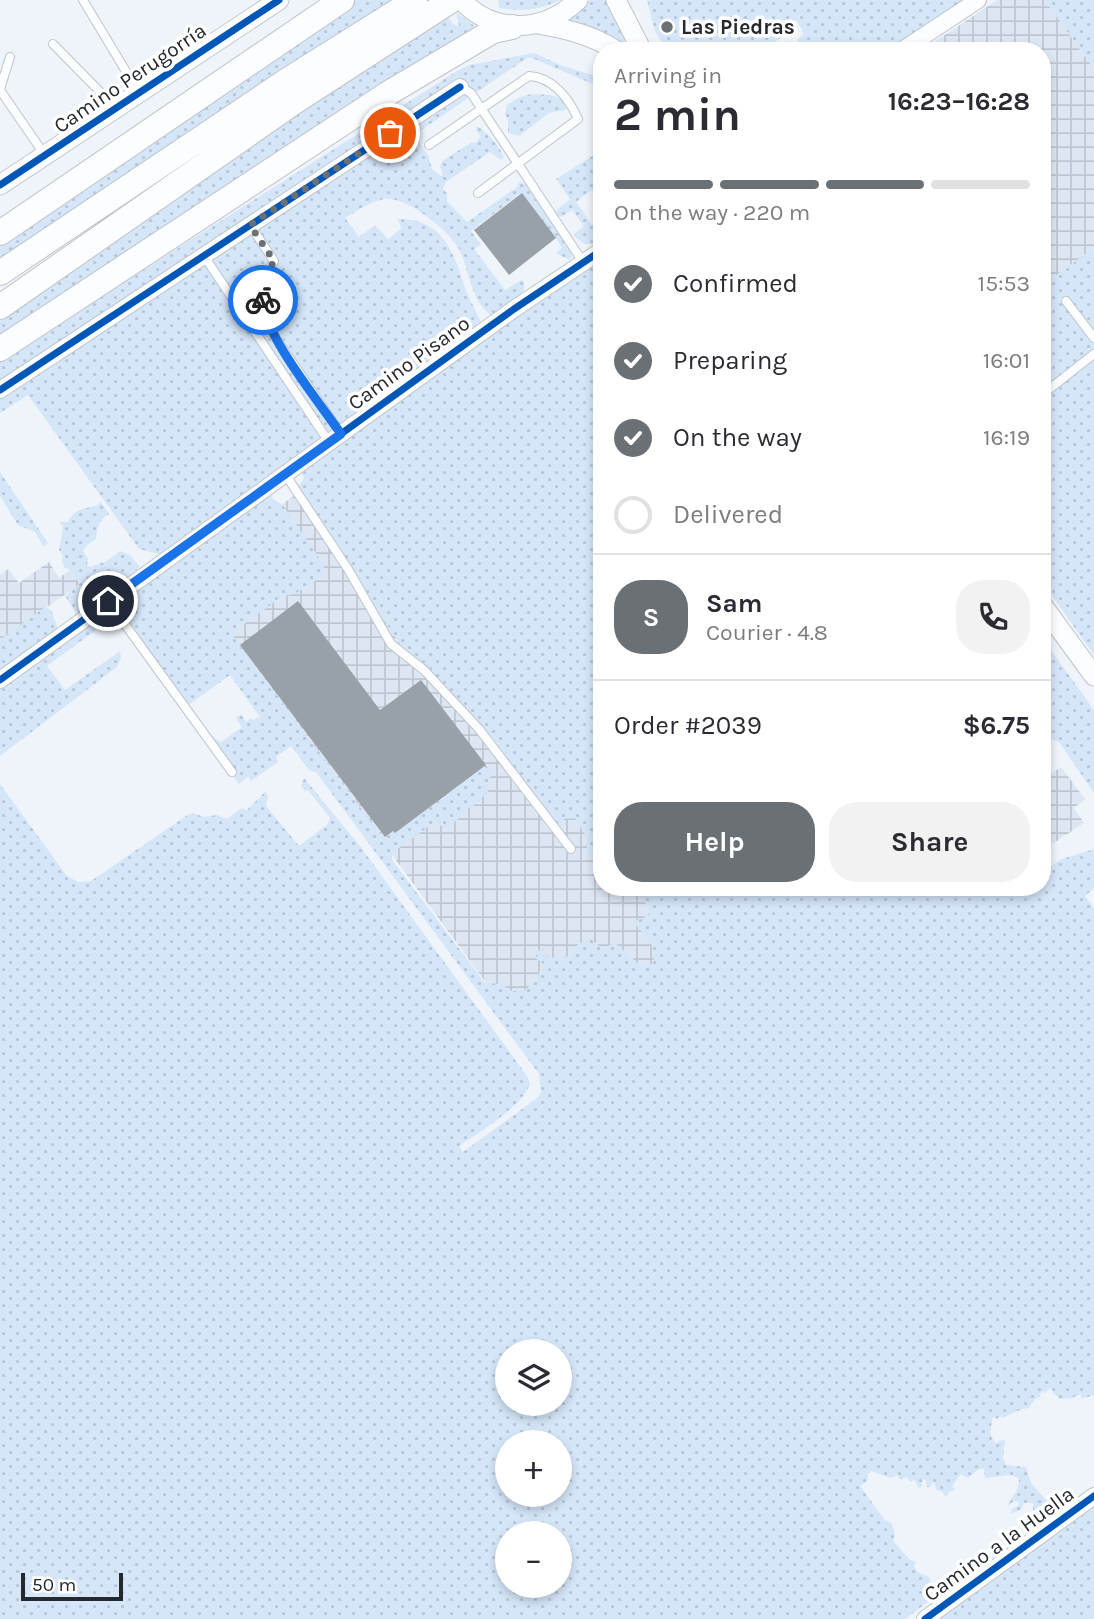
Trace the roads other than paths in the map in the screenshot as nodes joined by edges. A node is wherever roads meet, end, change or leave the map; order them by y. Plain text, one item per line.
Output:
1 (83, 0) edge
2 (279, 0) edge
3 (342, 0) edge
4 (415, 0) edge
5 (578, 0) edge
6 (616, 0) edge
7 (978, 0) edge
8 (454, 1) edge
9 (537, 24) junction
10 (512, 27) junction
11 (603, 42) edge
12 (637, 42) edge
13 (915, 42) edge
14 (53, 44) dead end
15 (10, 57) dead end
16 (460, 87) joint
17 (0, 89) edge
18 (139, 93) junction
19 (116, 108) junction
20 (482, 109) junction
21 (429, 145) dead end
22 (44, 156) junction
23 (518, 163) junction
24 (0, 185) edge
25 (478, 193) dead end
26 (250, 225) junction
27 (0, 233) edge
28 (204, 256) junction
29 (593, 256) edge
30 (583, 262) junction
31 (0, 273) edge
32 (1066, 301) dead end
33 (0, 307) edge
34 (1094, 338) edge
35 (0, 349) edge
36 (1094, 354) edge
37 (1051, 388) edge
38 (0, 390) edge
39 (335, 438) junction
40 (285, 474) junction
41 (108, 601) junction
42 (1051, 617) edge
43 (1094, 676) edge
44 (0, 680) edge
45 (232, 772) dead end
46 (571, 849) dead end
47 (1094, 1496) edge
48 (925, 1619) edge

1 - 18 lane
2 - 18 street, Camino Perugorría
3 - 27 highway
4 - 31 highway
5 - 9 street
6 - 12 street
7 - 13 street
8 - 10 street
8 - 33 highway
9 - 10 street
9 - 11 street
10 - 35 highway
14 - 19 lane
15 - 17 lane
16 - 20 lane
16 - 26 street
17 - 22 lane
18 - 19 street, Camino Perugorría
19 - 22 street, Camino Perugorría
20 - 21 lane
20 - 23 lane
20 - 23 lane
22 - 24 street, Camino Perugorría
23 - 25 lane
23 - 30 lane
26 - 28 street
26 - 39 lane
28 - 38 street
28 - 39 lane
29 - 30 street, Camino Pisano
30 - 39 street, Camino Pisano
32 - 34 lane
36 - 37 lane
39 - 40 street, Camino Pisano
40 - 41 street, Camino Pisano
40 - 46 lane
41 - 44 street, Camino Pisano
41 - 45 lane
42 - 43 street
47 - 48 street, Camino a la Huella

